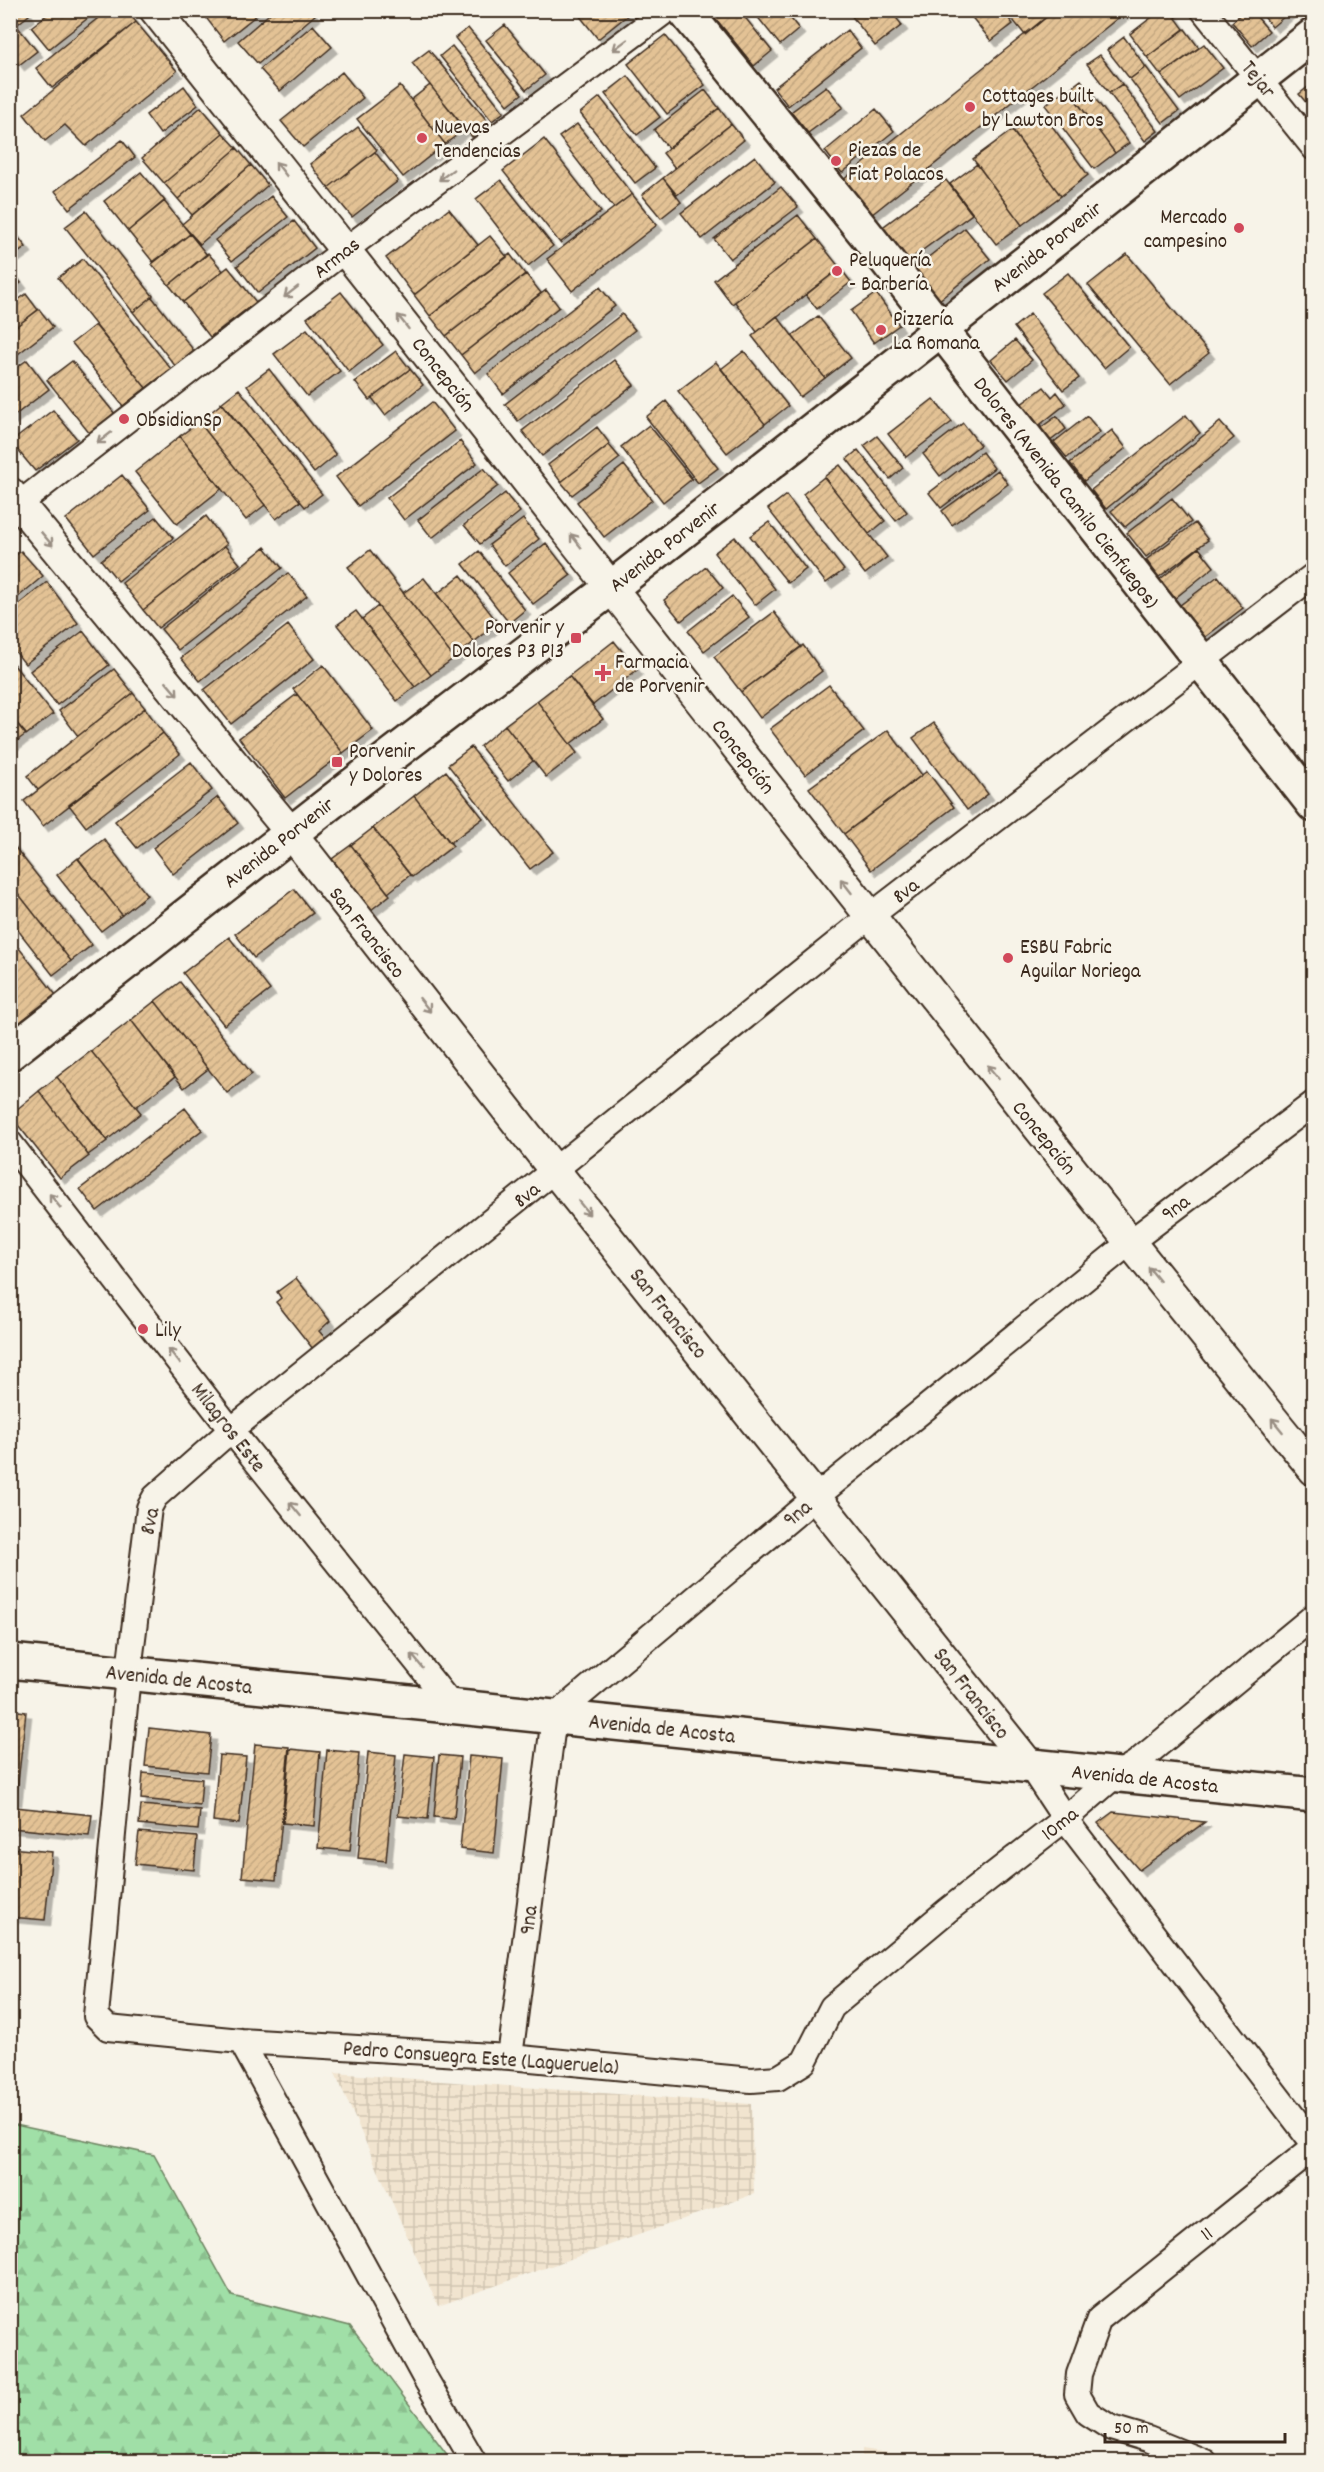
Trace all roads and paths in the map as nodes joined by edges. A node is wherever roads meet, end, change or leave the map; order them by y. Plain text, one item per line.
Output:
1 (155, 10) edge
2 (667, 10) edge
3 (684, 10) edge
4 (1203, 10) edge
5 (1314, 35) edge
6 (1258, 78) junction
7 (1314, 148) edge
8 (345, 250) junction
9 (939, 331) junction
10 (13, 503) edge
11 (1314, 575) edge
12 (612, 586) junction
13 (1201, 662) junction
14 (1314, 805) edge
15 (291, 832) junction
16 (870, 917) junction
17 (10, 1053) edge
18 (1314, 1103) edge
19 (10, 1143) edge
20 (555, 1171) junction
21 (1129, 1243) junction
22 (231, 1430) junction
23 (1314, 1470) edge
24 (816, 1497) junction
25 (1314, 1616) edge
26 (10, 1661) edge
27 (128, 1673) junction
28 (453, 1707) junction
29 (554, 1717) junction
30 (1030, 1766) junction
31 (1116, 1775) junction
32 (1314, 1795) edge
33 (1065, 1819) junction
34 (832, 2007) joint
35 (96, 2016) joint
36 (241, 2041) junction
37 (510, 2057) junction
38 (1314, 2146) edge
39 (474, 2462) edge
40 (1205, 2462) edge

8 -> 1 street, Concepción
2 -> 8 street, Armas
3 - 9 main road, Dolores (Avenida Camilo Cienfuegos)
4 - 6 street, Tejar
5 - 6 main road, Avenida Porvenir
6 - 7 street, Tejar
6 - 9 main road, Avenida Porvenir
8 -> 10 street, Armas
12 -> 8 street, Concepción
9 - 12 main road, Avenida Porvenir
9 - 13 main road, Dolores (Avenida Camilo Cienfuegos)
10 -> 15 street, San Francisco
11 - 13 street, 8va
12 - 15 main road, Avenida Porvenir
16 -> 12 street, Concepción
13 - 14 main road, Dolores (Avenida Camilo Cienfuegos)
13 - 16 street, 8va
15 - 17 main road, Avenida Porvenir
15 -> 20 street, San Francisco
16 - 20 street, 8va
21 -> 16 street, Concepción
18 - 21 street, 9na
22 -> 19 street, Milagros Este
20 - 22 street, 8va
20 -> 24 street, San Francisco
23 -> 21 street, Concepción
21 - 24 street, 9na
22 - 27 street, 8va
28 -> 22 street, Milagros Este
24 - 29 street, 9na
24 - 30 street, San Francisco
25 - 31 street, 10ma
26 - 27 main road, Avenida de Acosta
27 - 28 main road, Avenida de Acosta
27 - 35 street, 8va
28 - 29 main road, Avenida de Acosta
29 - 30 main road, Avenida de Acosta
29 - 37 street, 9na
30 - 31 main road, Avenida de Acosta
30 - 33 street, San Francisco
31 - 32 main road, Avenida de Acosta
31 - 33 street, 10ma
33 - 34 street, 10ma
33 - 38 street, San Francisco
34 - 37 street, Pedro Consuegra Este (Lagueruela)
35 - 36 street, Pedro Consuegra Este (Lagueruela)
36 - 37 street, Pedro Consuegra Este (Lagueruela)
36 - 39 street
38 - 40 street, 11

